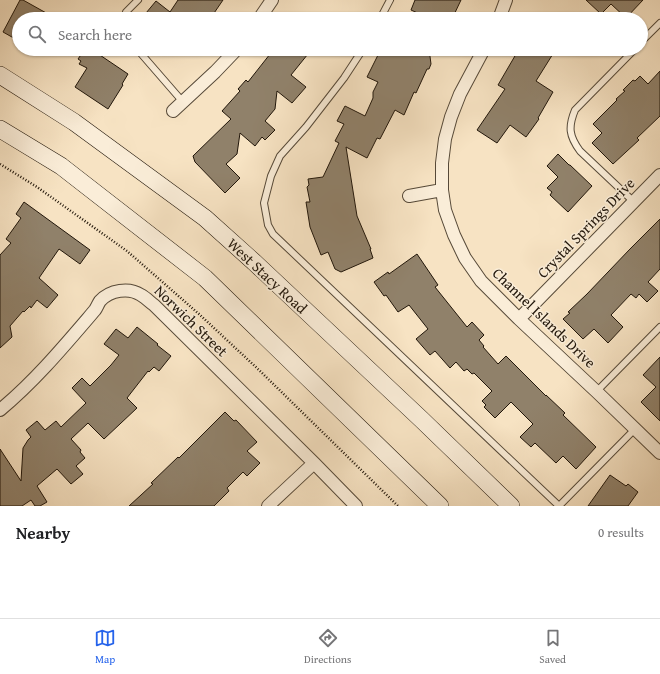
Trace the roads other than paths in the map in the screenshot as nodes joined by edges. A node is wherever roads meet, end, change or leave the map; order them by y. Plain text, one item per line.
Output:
1 (138, 0) edge
2 (272, 0) edge
3 (390, 0) edge
4 (506, 0) edge
5 (126, 12) edge
6 (264, 12) edge
7 (384, 12) edge
8 (502, 12) edge
9 (660, 23) edge
10 (648, 35) edge
11 (143, 56) edge
12 (231, 56) edge
13 (358, 56) edge
14 (480, 56) edge
15 (628, 56) edge
16 (0, 75) edge
17 (183, 102) junction
18 (173, 110) dead end
19 (0, 128) edge
20 (660, 175) edge
21 (442, 190) junction
22 (409, 196) dead end
23 (634, 202) junction
24 (519, 319) junction
25 (660, 327) edge
26 (597, 391) junction
27 (0, 410) edge
28 (635, 429) junction
29 (660, 453) edge
30 (314, 462) junction
31 (268, 506) edge
32 (356, 506) edge
33 (440, 506) edge
34 (510, 506) edge
35 (559, 506) edge

1 - 5 lane
2 - 6 street
3 - 7 lane
4 - 8 street
9 - 10 lane
11 - 17 lane
12 - 17 street
13 - 35 lane
14 - 21 street, Channel Islands Drive
15 - 23 lane
16 - 34 main road, West Stacy Road
17 - 18 street
19 - 33 main road
20 - 23 street, Crystal Springs Drive
21 - 22 street
21 - 24 street, Channel Islands Drive
23 - 24 street, Crystal Springs Drive
24 - 26 street, Channel Islands Drive
25 - 26 lane
26 - 28 street, Channel Islands Drive
27 - 30 street, Norwich Street
28 - 29 street, Channel Islands Drive
28 - 35 lane
30 - 31 street
30 - 32 street, Norwich Street

